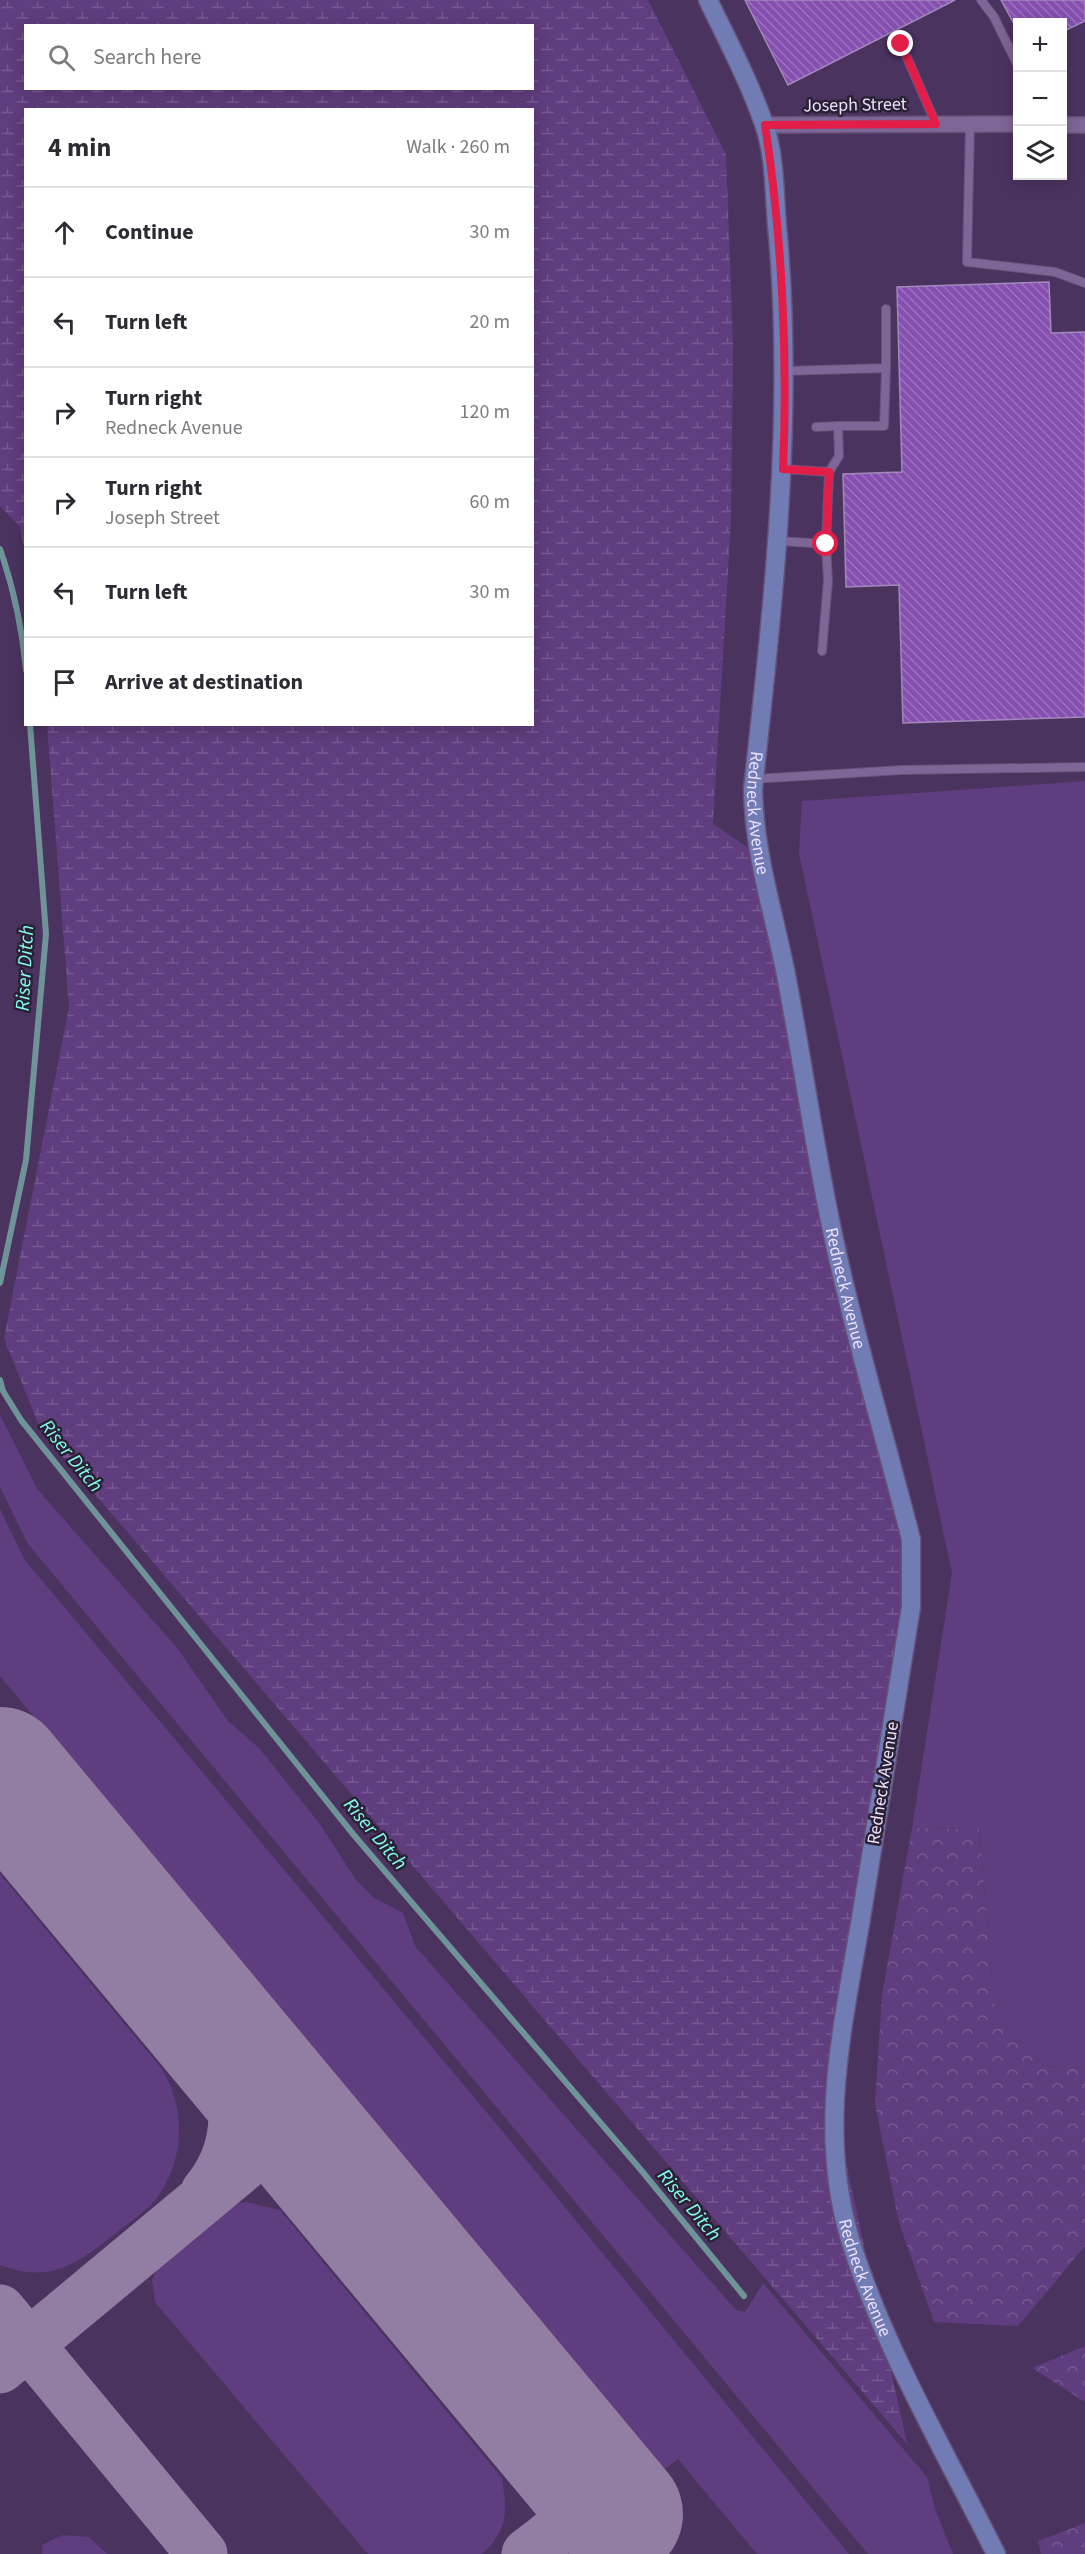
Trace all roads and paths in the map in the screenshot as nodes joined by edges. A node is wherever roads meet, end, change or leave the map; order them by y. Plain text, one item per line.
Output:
1 (708, 0) edge
2 (981, 0) edge
3 (901, 44) dead end
4 (1013, 57) edge
5 (970, 123) junction
6 (936, 124) junction
7 (1013, 124) edge
8 (765, 125) junction
9 (1067, 125) edge
10 (1085, 125) edge
11 (1085, 283) edge
12 (886, 309) dead end
13 (886, 368) junction
14 (783, 371) junction
15 (838, 426) junction
16 (816, 427) dead end
17 (783, 469) junction
18 (829, 472) junction
19 (779, 542) junction
20 (826, 544) junction
21 (822, 651) dead end
22 (1085, 767) edge
23 (754, 780) junction
24 (996, 2554) edge

1 - 8 street, Redneck Avenue
2 - 4 lane
3 - 6 lane
5 - 6 street, Joseph Street
5 - 7 street, Joseph Street
5 - 11 lane
6 - 8 street, Joseph Street
8 - 14 street, Redneck Avenue
9 - 10 street
12 - 13 lane
13 - 14 lane
13 - 15 lane
14 - 17 street, Redneck Avenue
15 - 16 lane
15 - 18 lane
17 - 18 lane
17 - 19 street, Redneck Avenue
18 - 20 lane
19 - 20 lane
19 - 23 street, Redneck Avenue
20 - 21 lane
22 - 23 lane
23 - 24 street, Redneck Avenue

